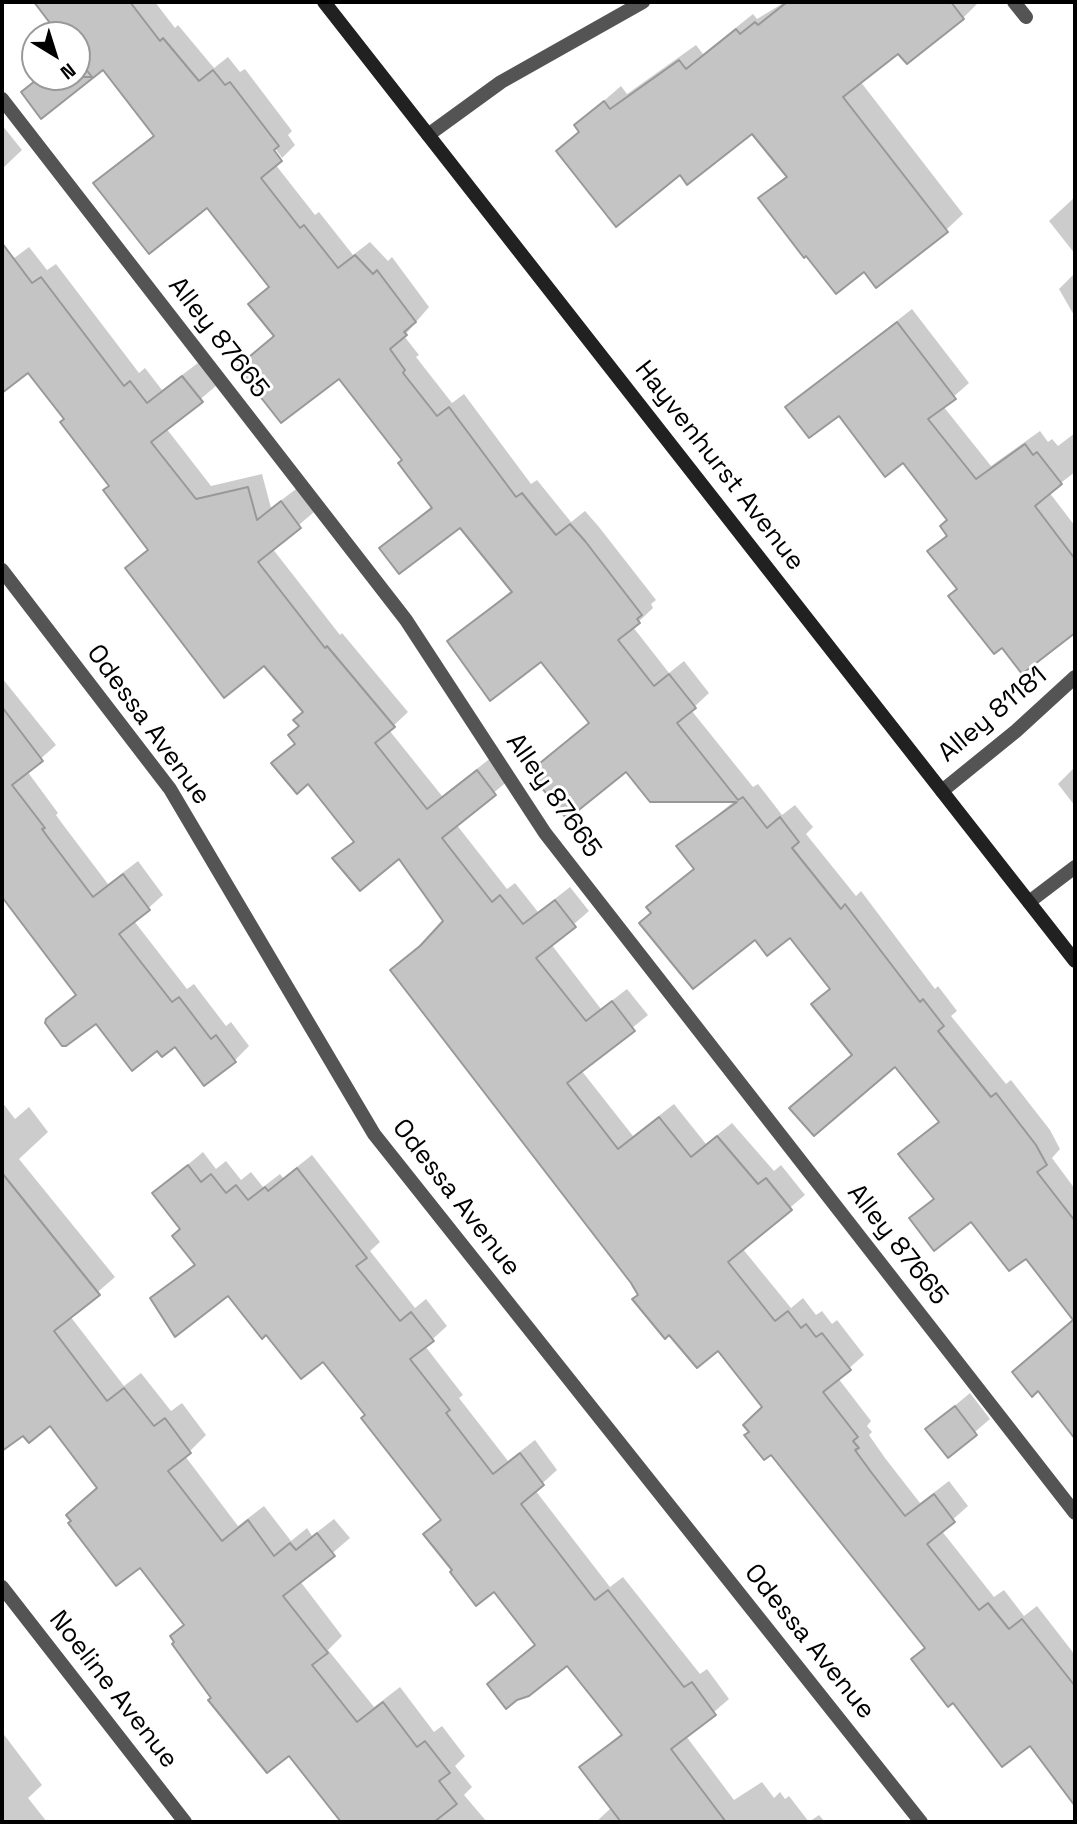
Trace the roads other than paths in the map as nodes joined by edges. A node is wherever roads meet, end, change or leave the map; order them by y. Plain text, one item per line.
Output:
1 (324, 2) edge
2 (643, 2) edge
3 (1014, 2) edge
4 (1026, 17) dead end
5 (2, 99) edge
6 (428, 135) junction
7 (2, 570) edge
8 (1075, 677) edge
9 (942, 791) junction
10 (1075, 867) edge
11 (1029, 902) junction
12 (1075, 961) edge
13 (1075, 1514) edge
14 (2, 1587) edge
15 (185, 1822) edge
16 (921, 1822) edge

1 - 6 main road, Hayvenhurst Avenue
2 - 6 street
3 - 4 street
5 - 13 street, Alley 87665
6 - 9 main road, Hayvenhurst Avenue
7 - 16 street, Odessa Avenue
8 - 9 street, Alley 81181
9 - 11 main road, Hayvenhurst Avenue
10 - 11 street
11 - 12 main road, Hayvenhurst Avenue
14 - 15 street, Noeline Avenue

